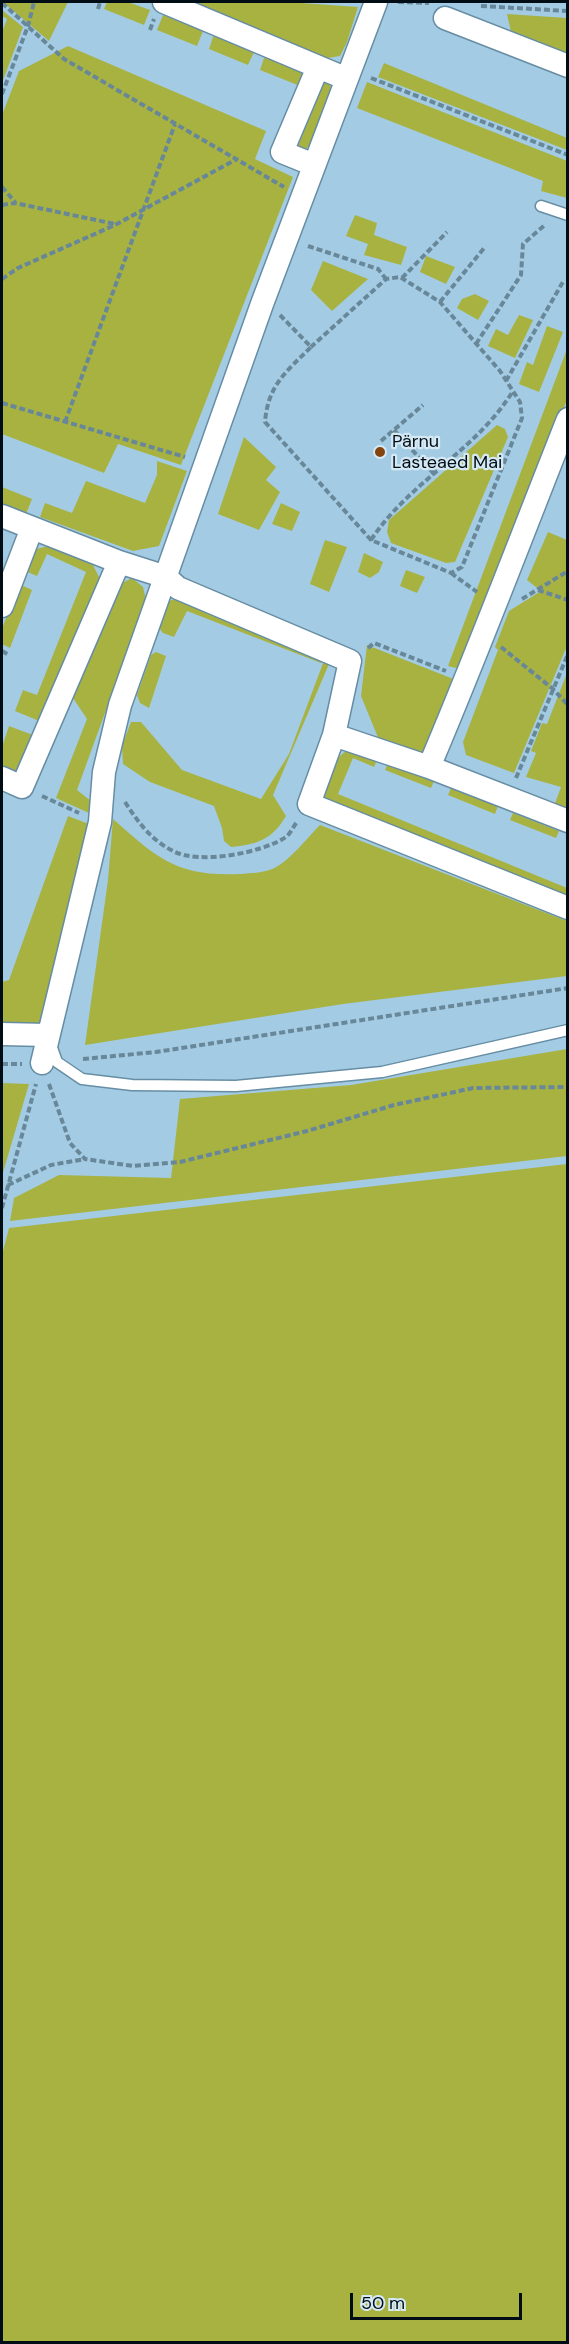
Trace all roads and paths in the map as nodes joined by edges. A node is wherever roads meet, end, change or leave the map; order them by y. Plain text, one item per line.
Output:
1 (34, 2) edge
2 (100, 2) edge
3 (164, 2) edge
4 (376, 2) edge
5 (2, 3) edge
6 (98, 9) dead end
7 (445, 18) dead end
8 (28, 26) junction
9 (567, 66) edge
10 (318, 67) junction
11 (348, 74) junction
12 (2, 93) edge
13 (175, 124) junction
14 (567, 155) edge
15 (236, 159) junction
16 (314, 165) junction
17 (2, 187) edge
18 (302, 198) junction
19 (15, 203) junction
20 (2, 205) edge
21 (540, 206) dead end
22 (146, 208) junction
23 (564, 214) edge
24 (115, 225) junction
25 (447, 232) dead end
26 (285, 241) junction
27 (485, 247) dead end
28 (402, 278) junction
29 (2, 279) edge
30 (386, 279) junction
31 (564, 280) dead end
32 (440, 302) junction
33 (262, 304) junction
34 (476, 344) junction
35 (311, 347) junction
36 (506, 381) junction
37 (513, 391) junction
38 (2, 403) edge
39 (423, 405) dead end
40 (567, 419) edge
41 (65, 422) junction
42 (394, 430) junction
43 (381, 441) dead end
44 (206, 463) junction
45 (435, 475) junction
46 (2, 516) edge
47 (32, 528) junction
48 (371, 540) junction
49 (119, 562) junction
50 (567, 572) edge
51 (451, 573) junction
52 (166, 577) junction
53 (538, 590) junction
54 (567, 600) edge
55 (2, 606) edge
56 (492, 611) junction
57 (501, 647) dead end
58 (2, 651) edge
59 (567, 654) edge
60 (9, 655) dead end
61 (350, 661) junction
62 (473, 664) junction
63 (553, 689) junction
64 (567, 705) edge
65 (334, 735) junction
66 (429, 767) junction
67 (2, 778) edge
68 (22, 787) junction
69 (508, 799) junction
70 (124, 802) dead end
71 (309, 804) junction
72 (567, 821) edge
73 (100, 822) junction
74 (567, 908) edge
75 (567, 988) edge
76 (567, 1030) edge
77 (2, 1034) edge
78 (48, 1035) junction
79 (49, 1062) junction
80 (567, 1087) edge
81 (85, 1160) junction
82 (8, 1185) junction
83 (2, 1208) edge

1 - 8 path
2 - 6 path
3 - 10 street
4 - 11 street
5 - 8 path
7 - 9 street
8 - 12 path
8 - 13 path
10 - 11 street
10 - 16 street
11 - 14 path
11 - 16 street
13 - 15 path
13 - 22 path
15 - 18 path
15 - 22 path
16 - 18 street
17 - 19 path
18 - 26 street
19 - 20 path
19 - 24 path
21 - 23 lane
22 - 24 path
22 - 41 path
23 - 34 path
24 - 29 path
25 - 28 path
26 - 30 path
26 - 33 street
27 - 32 path
28 - 30 path
28 - 32 path
30 - 35 path
31 - 36 path
32 - 34 path
33 - 35 path
33 - 44 street
34 - 36 path
35 - 48 path
36 - 37 path
37 - 45 path
37 - 51 path
38 - 41 path
39 - 42 path
40 - 56 street
41 - 44 path
42 - 43 path
42 - 45 path
44 - 52 street
45 - 48 path
46 - 47 street
47 - 49 street
47 - 55 street
48 - 51 path
49 - 52 street
49 - 68 street
50 - 53 path
51 - 56 path
52 - 61 street
52 - 73 street
53 - 54 path
53 - 56 path
56 - 62 street
57 - 63 path
58 - 60 path
59 - 63 path
61 - 62 path
61 - 65 street
62 - 66 street
63 - 64 path
63 - 69 path
65 - 66 street
65 - 71 street
66 - 69 street
67 - 68 street
68 - 73 path
69 - 72 street
70 - 71 path
71 - 74 street
73 - 78 street
75 - 79 path
76 - 79 lane
77 - 78 street
78 - 79 street
79 - 81 path
79 - 82 path
80 - 81 path
81 - 82 path
82 - 83 path

